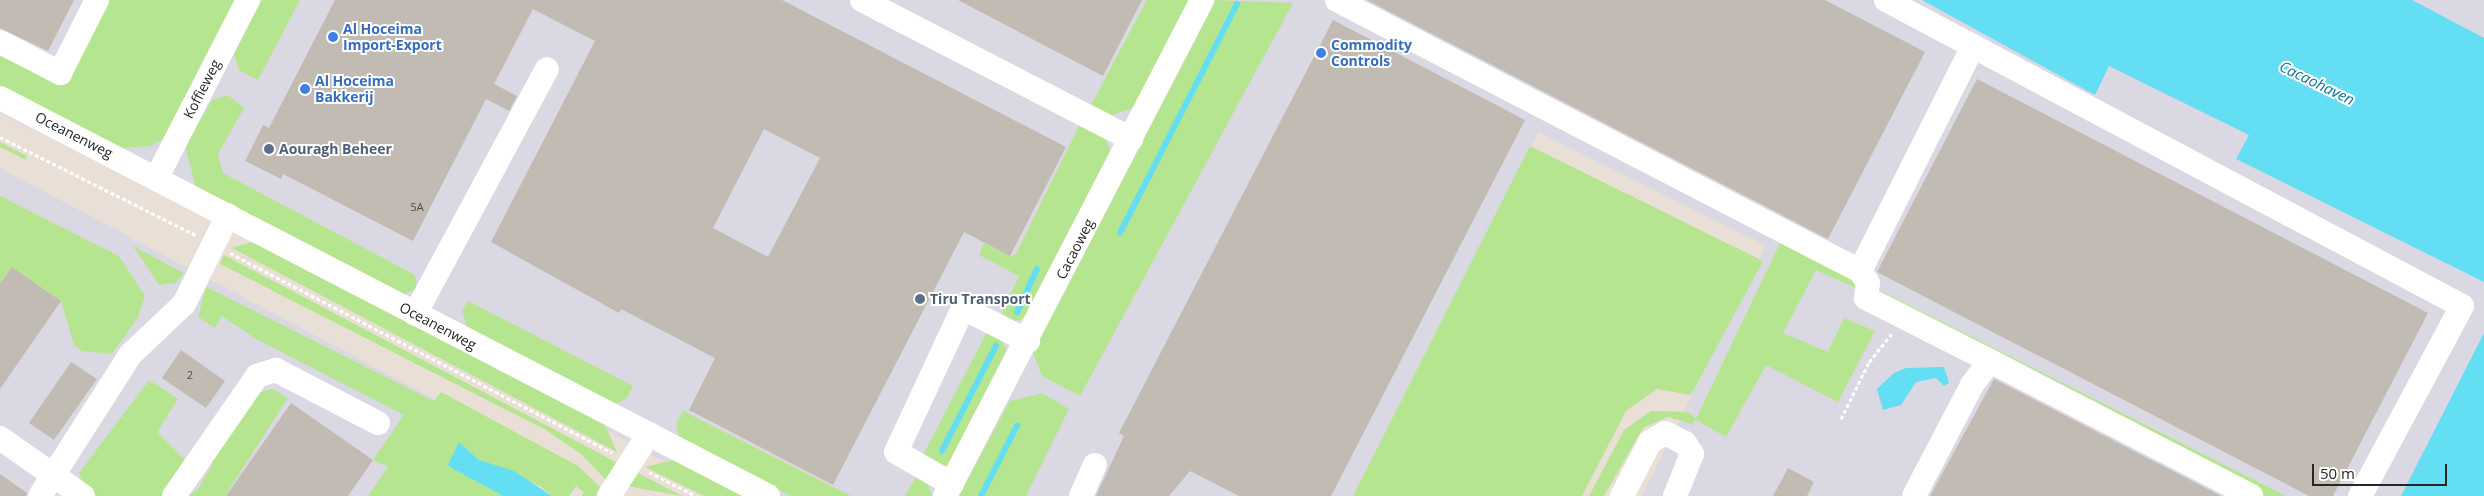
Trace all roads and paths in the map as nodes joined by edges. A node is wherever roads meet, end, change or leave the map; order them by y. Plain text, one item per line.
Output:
1 (97, 0) edge
2 (248, 0) edge
3 (862, 0) edge
4 (1202, 0) edge
5 (1337, 0) edge
6 (1886, 0) edge
7 (0, 42) edge
8 (1973, 46) junction
9 (547, 68) dead end
10 (0, 98) edge
11 (0, 137) edge
12 (1132, 139) junction
13 (157, 177) junction
14 (228, 215) junction
15 (213, 244) junction
16 (1860, 271) junction
17 (415, 314) junction
18 (1912, 322) junction
19 (1028, 341) junction
20 (1990, 361) junction
21 (1842, 418) dead end
22 (378, 423) dead end
23 (649, 434) junction
24 (0, 438) edge
25 (630, 462) junction
26 (1095, 465) dead end
27 (54, 476) junction
28 (948, 490) edge
29 (40, 496) edge
30 (83, 496) edge
31 (174, 496) edge
32 (608, 496) edge
33 (696, 496) edge
34 (768, 496) edge
35 (1080, 496) edge
36 (1622, 496) edge
37 (1675, 496) edge
38 (1914, 496) edge
39 (2251, 496) edge
40 (2360, 496) edge

1 - 7 street
2 - 13 street, Koffieweg
3 - 12 street
4 - 12 street, Cacaoweg
5 - 16 street
6 - 8 street
8 - 16 street
8 - 40 street
9 - 17 street
10 - 13 street, Oceanenweg
11 - 15 path
12 - 19 street, Cacaoweg
13 - 14 street, Oceanenweg
14 - 15 street
14 - 17 street, Oceanenweg
15 - 25 path
15 - 27 street
16 - 18 street
17 - 23 street, Oceanenweg
18 - 20 street
18 - 21 path
19 - 28 street, Cacaoweg
19 - 28 street
20 - 38 street
20 - 39 street
22 - 31 street
23 - 25 street
23 - 34 street, Oceanenweg
24 - 27 street
25 - 32 street
25 - 33 path
26 - 35 street
27 - 29 street
27 - 30 street
36 - 37 street

